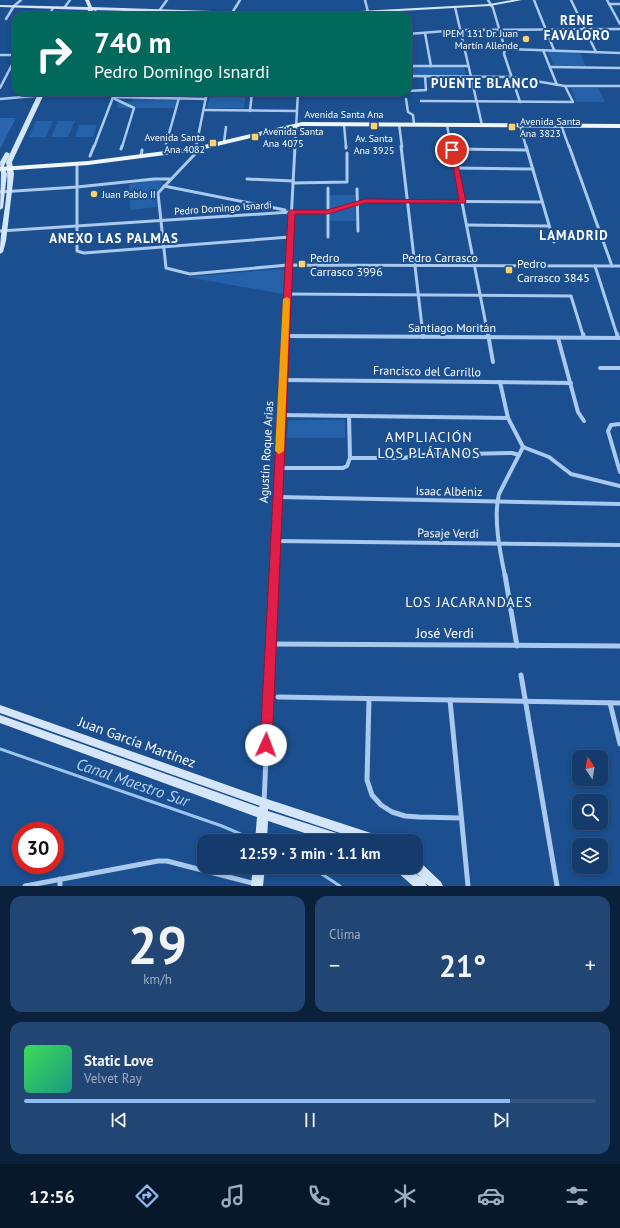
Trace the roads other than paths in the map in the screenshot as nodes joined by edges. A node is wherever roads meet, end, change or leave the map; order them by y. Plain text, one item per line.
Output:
1 (21, 0) edge
2 (70, 0) edge
3 (81, 0) edge
4 (87, 0) edge
5 (167, 0) edge
6 (240, 0) edge
7 (365, 0) edge
8 (488, 0) edge
9 (520, 0) edge
10 (534, 0) edge
11 (571, 0) edge
12 (607, 0) edge
13 (609, 4) junction
14 (620, 4) edge
15 (490, 5) junction
16 (0, 6) edge
17 (14, 6) junction
18 (455, 7) junction
19 (53, 8) junction
20 (64, 8) junction
21 (85, 8) junction
22 (93, 9) junction
23 (125, 10) joint
24 (145, 10) joint
25 (159, 11) junction
26 (51, 12) edge
27 (84, 12) edge
28 (91, 12) edge
29 (93, 12) edge
30 (168, 12) edge
31 (233, 12) edge
32 (368, 12) joint
33 (616, 16) junction
34 (620, 16) edge
35 (6, 19) dead end
36 (620, 24) edge
37 (499, 29) junction
38 (545, 29) junction
39 (585, 29) junction
40 (620, 29) edge
41 (459, 30) junction
42 (425, 33) junction
43 (412, 34) edge
44 (505, 49) junction
45 (544, 50) junction
46 (554, 50) junction
47 (596, 52) junction
48 (620, 53) edge
49 (0, 55) edge
50 (12, 56) edge
51 (12, 64) edge
52 (412, 66) edge
53 (430, 66) junction
54 (468, 66) junction
55 (550, 67) junction
56 (620, 68) edge
57 (412, 76) edge
58 (425, 76) junction
59 (470, 77) junction
60 (511, 77) junction
61 (557, 85) junction
62 (566, 86) junction
63 (620, 86) edge
64 (0, 88) edge
65 (412, 91) edge
66 (22, 96) edge
67 (35, 96) edge
68 (40, 96) edge
69 (207, 96) edge
70 (252, 96) edge
71 (298, 96) edge
72 (136, 97) joint
73 (113, 98) junction
74 (157, 98) joint
75 (179, 98) junction
76 (0, 99) edge
77 (206, 99) junction
78 (406, 99) dead end
79 (421, 102) dead end
80 (477, 102) junction
81 (520, 102) junction
82 (204, 110) junction
83 (250, 110) junction
84 (297, 111) junction
85 (344, 124) junction
86 (399, 124) junction
87 (414, 124) junction
88 (297, 125) junction
89 (447, 125) junction
90 (482, 125) junction
91 (520, 125) junction
92 (561, 125) junction
93 (620, 126) edge
94 (226, 127) dead end
95 (224, 142) junction
96 (166, 144) dead end
97 (346, 148) dead end
98 (120, 149) dead end
99 (196, 149) junction
100 (452, 150) junction
101 (527, 150) junction
102 (347, 153) dead end
103 (90, 156) dead end
104 (78, 164) junction
105 (456, 168) junction
106 (533, 168) junction
107 (4, 169) edge
108 (170, 179) junction
109 (247, 179) dead end
110 (293, 182) junction
111 (164, 186) junction
112 (77, 187) junction
113 (328, 188) dead end
114 (357, 189) dead end
115 (3, 192) edge
116 (408, 202) junction
117 (462, 202) junction
118 (542, 202) junction
119 (357, 203) junction
120 (0, 208) edge
121 (291, 212) junction
122 (328, 212) junction
123 (160, 220) junction
124 (467, 225) junction
125 (76, 226) junction
126 (549, 226) junction
127 (2, 231) edge
128 (358, 231) dead end
129 (328, 236) dead end
130 (290, 237) junction
131 (554, 242) dead end
132 (163, 247) junction
133 (0, 252) edge
134 (288, 265) junction
135 (415, 266) junction
136 (475, 266) junction
137 (595, 266) junction
138 (612, 266) junction
139 (620, 266) edge
140 (287, 294) junction
141 (418, 295) junction
142 (481, 296) junction
143 (285, 336) junction
144 (423, 337) junction
145 (584, 337) junction
146 (489, 338) junction
147 (558, 338) junction
148 (619, 338) edge
149 (493, 362) dead end
150 (600, 368) dead end
151 (620, 368) edge
152 (283, 380) junction
153 (500, 382) junction
154 (570, 383) junction
155 (281, 415) junction
156 (349, 416) junction
157 (508, 418) junction
158 (584, 421) dead end
159 (620, 424) edge
160 (523, 447) junction
161 (519, 455) junction
162 (350, 458) junction
163 (278, 468) junction
164 (620, 472) edge
165 (620, 486) edge
166 (277, 497) junction
167 (497, 502) junction
168 (620, 504) edge
169 (275, 541) junction
170 (499, 544) junction
171 (620, 545) edge
172 (270, 644) junction
173 (517, 646) junction
174 (620, 646) edge
175 (521, 675) dead end
176 (278, 697) dead end
177 (369, 699) junction
178 (450, 700) junction
179 (525, 701) junction
180 (610, 702) junction
181 (620, 703) edge
182 (0, 709) edge
183 (0, 719) edge
184 (620, 744) edge
185 (263, 808) junction
186 (461, 818) junction
187 (261, 834) edge
188 (328, 834) edge
189 (355, 834) edge
190 (423, 873) edge
191 (258, 874) edge
192 (408, 874) edge
193 (60, 883) edge
194 (257, 885) edge
195 (468, 885) edge
196 (25, 886) edge
197 (421, 886) edge
198 (437, 886) edge
199 (557, 886) edge

1 - 17 street
2 - 20 street
3 - 21 main road
4 - 22 main road
5 - 25 street
6 - 31 street
7 - 32 street
8 - 15 street
9 - 15 main road
10 - 38 street
11 - 39 street
12 - 13 street
13 - 14 street
13 - 33 street
15 - 18 main road
15 - 37 street
16 - 17 main road
17 - 19 main road
17 - 35 street
18 - 32 main road
18 - 41 street
19 - 20 main road
19 - 26 street
20 - 21 main road
21 - 22 main road
21 - 27 main road
22 - 23 main road
22 - 28 main road
22 - 29 street
23 - 24 main road
24 - 25 main road
25 - 30 main road
33 - 34 street
33 - 36 street
37 - 38 street
37 - 41 street
37 - 44 street
38 - 39 street
38 - 46 street
39 - 40 street
39 - 47 street
41 - 42 street
41 - 54 street
42 - 43 street
42 - 53 street
44 - 45 street
44 - 60 street
45 - 46 street
45 - 55 street
46 - 47 street
47 - 48 street
49 - 50 street
51 - 64 street
52 - 53 street
53 - 54 street
54 - 59 street
55 - 56 street
55 - 61 street
57 - 58 street
58 - 59 street
58 - 65 street
59 - 60 street
59 - 80 street
60 - 61 street
60 - 81 street
61 - 62 street
62 - 63 street
62 - 81 street
66 - 76 street
67 - 107 main road
68 - 107 main road
69 - 77 street
70 - 83 street
71 - 84 street, Agustín Roque Arias
72 - 73 street
72 - 74 street
73 - 98 street
73 - 103 street
74 - 75 street
75 - 77 street
75 - 96 street
77 - 82 street
78 - 87 street
79 - 80 street
80 - 81 street
80 - 90 street
82 - 83 street
82 - 99 street
83 - 84 street
84 - 88 street, Agustín Roque Arias
85 - 86 main road, Avenida Santa Ana
85 - 88 main road, Avenida Santa Ana
85 - 97 street
86 - 87 main road, Avenida Santa Ana
86 - 116 street
87 - 89 main road, Avenida Santa Ana
88 - 95 main road, Avenida Santa Ana
88 - 110 street, Agustín Roque Arias
89 - 90 main road, Avenida Santa Ana
89 - 100 street
90 - 91 main road, Avenida Santa Ana
91 - 92 main road, Avenida Santa Ana
91 - 101 street
92 - 93 main road, Avenida Santa Ana
92 - 138 street
94 - 95 street
95 - 99 main road, Avenida Santa Ana
99 - 104 main road, Avenida Santa Ana
99 - 108 street
100 - 101 street
100 - 105 street
101 - 106 street
102 - 110 street
104 - 107 main road, Avenida Santa Ana
104 - 112 street
105 - 106 street
105 - 117 street
106 - 118 street
107 - 115 main road
108 - 111 street
108 - 112 street
109 - 110 street
110 - 121 street, Agustín Roque Arias
111 - 121 street
111 - 123 street
112 - 115 street
112 - 125 street
113 - 122 street
114 - 119 street
115 - 120 main road
115 - 127 main road
116 - 117 street, Pedro Domingo Isnardi
116 - 119 street, Pedro Domingo Isnardi
116 - 135 street
117 - 118 street, Pedro Domingo Isnardi
117 - 124 street
118 - 126 street
119 - 122 street, Pedro Domingo Isnardi
119 - 128 street
121 - 122 street, Pedro Domingo Isnardi
121 - 123 street, Pedro Domingo Isnardi
121 - 130 street, Agustín Roque Arias
122 - 129 street
123 - 125 street, Pedro Domingo Isnardi
123 - 132 street
124 - 126 street
124 - 136 street
125 - 127 street, Pedro Domingo Isnardi
125 - 132 street
126 - 131 street
127 - 133 main road
130 - 132 street
130 - 134 street, Agustín Roque Arias
132 - 134 street, Pedro Carrasco
134 - 135 street, Pedro Carrasco
134 - 140 street, Agustín Roque Arias
135 - 136 street, Pedro Carrasco
135 - 141 street
136 - 137 street, Pedro Carrasco
136 - 142 street
137 - 138 street, Pedro Carrasco
137 - 148 street
138 - 139 street, Pedro Carrasco
140 - 141 street
140 - 143 street, Agustín Roque Arias
141 - 142 street
141 - 144 street
142 - 145 street
142 - 146 street
143 - 144 street, Santiago Moritán
143 - 152 street, Agustín Roque Arias
144 - 146 street, Santiago Moritán
145 - 147 street, Santiago Moritán
145 - 148 street, Santiago Moritán
146 - 147 street, Santiago Moritán
146 - 149 street
147 - 154 street
150 - 151 street
152 - 153 street, Francisco del Carrillo
152 - 155 street, Agustín Roque Arias
153 - 154 street, Francisco del Carrillo
153 - 157 street
154 - 158 street
155 - 156 street
155 - 163 street, Agustín Roque Arias
156 - 157 street
156 - 162 street
157 - 160 street
159 - 164 street
160 - 161 street
160 - 165 street
161 - 162 street
161 - 167 street
162 - 163 street
163 - 166 street, Agustín Roque Arias
166 - 167 street, Isaac Albéniz
166 - 169 street, Agustín Roque Arias
167 - 168 street, Isaac Albéniz
167 - 170 street
169 - 170 street, Pasaje Verdi
169 - 172 street, Agustín Roque Arias
170 - 171 street, Pasaje Verdi
170 - 173 street
172 - 173 street, José Verdi
172 - 185 street, Agustín Roque Arias
173 - 174 street, José Verdi
175 - 179 street
176 - 177 street
177 - 178 street
177 - 186 street
178 - 179 street
178 - 186 street
179 - 180 street
179 - 199 street
180 - 181 street
180 - 184 street
182 - 185 main road, Juan García Martínez
183 - 185 main road, Juan García Martínez
185 - 187 main road
185 - 188 main road
185 - 189 main road
186 - 195 street
190 - 198 main road
191 - 194 main road
192 - 197 main road
193 - 194 street
193 - 196 street

